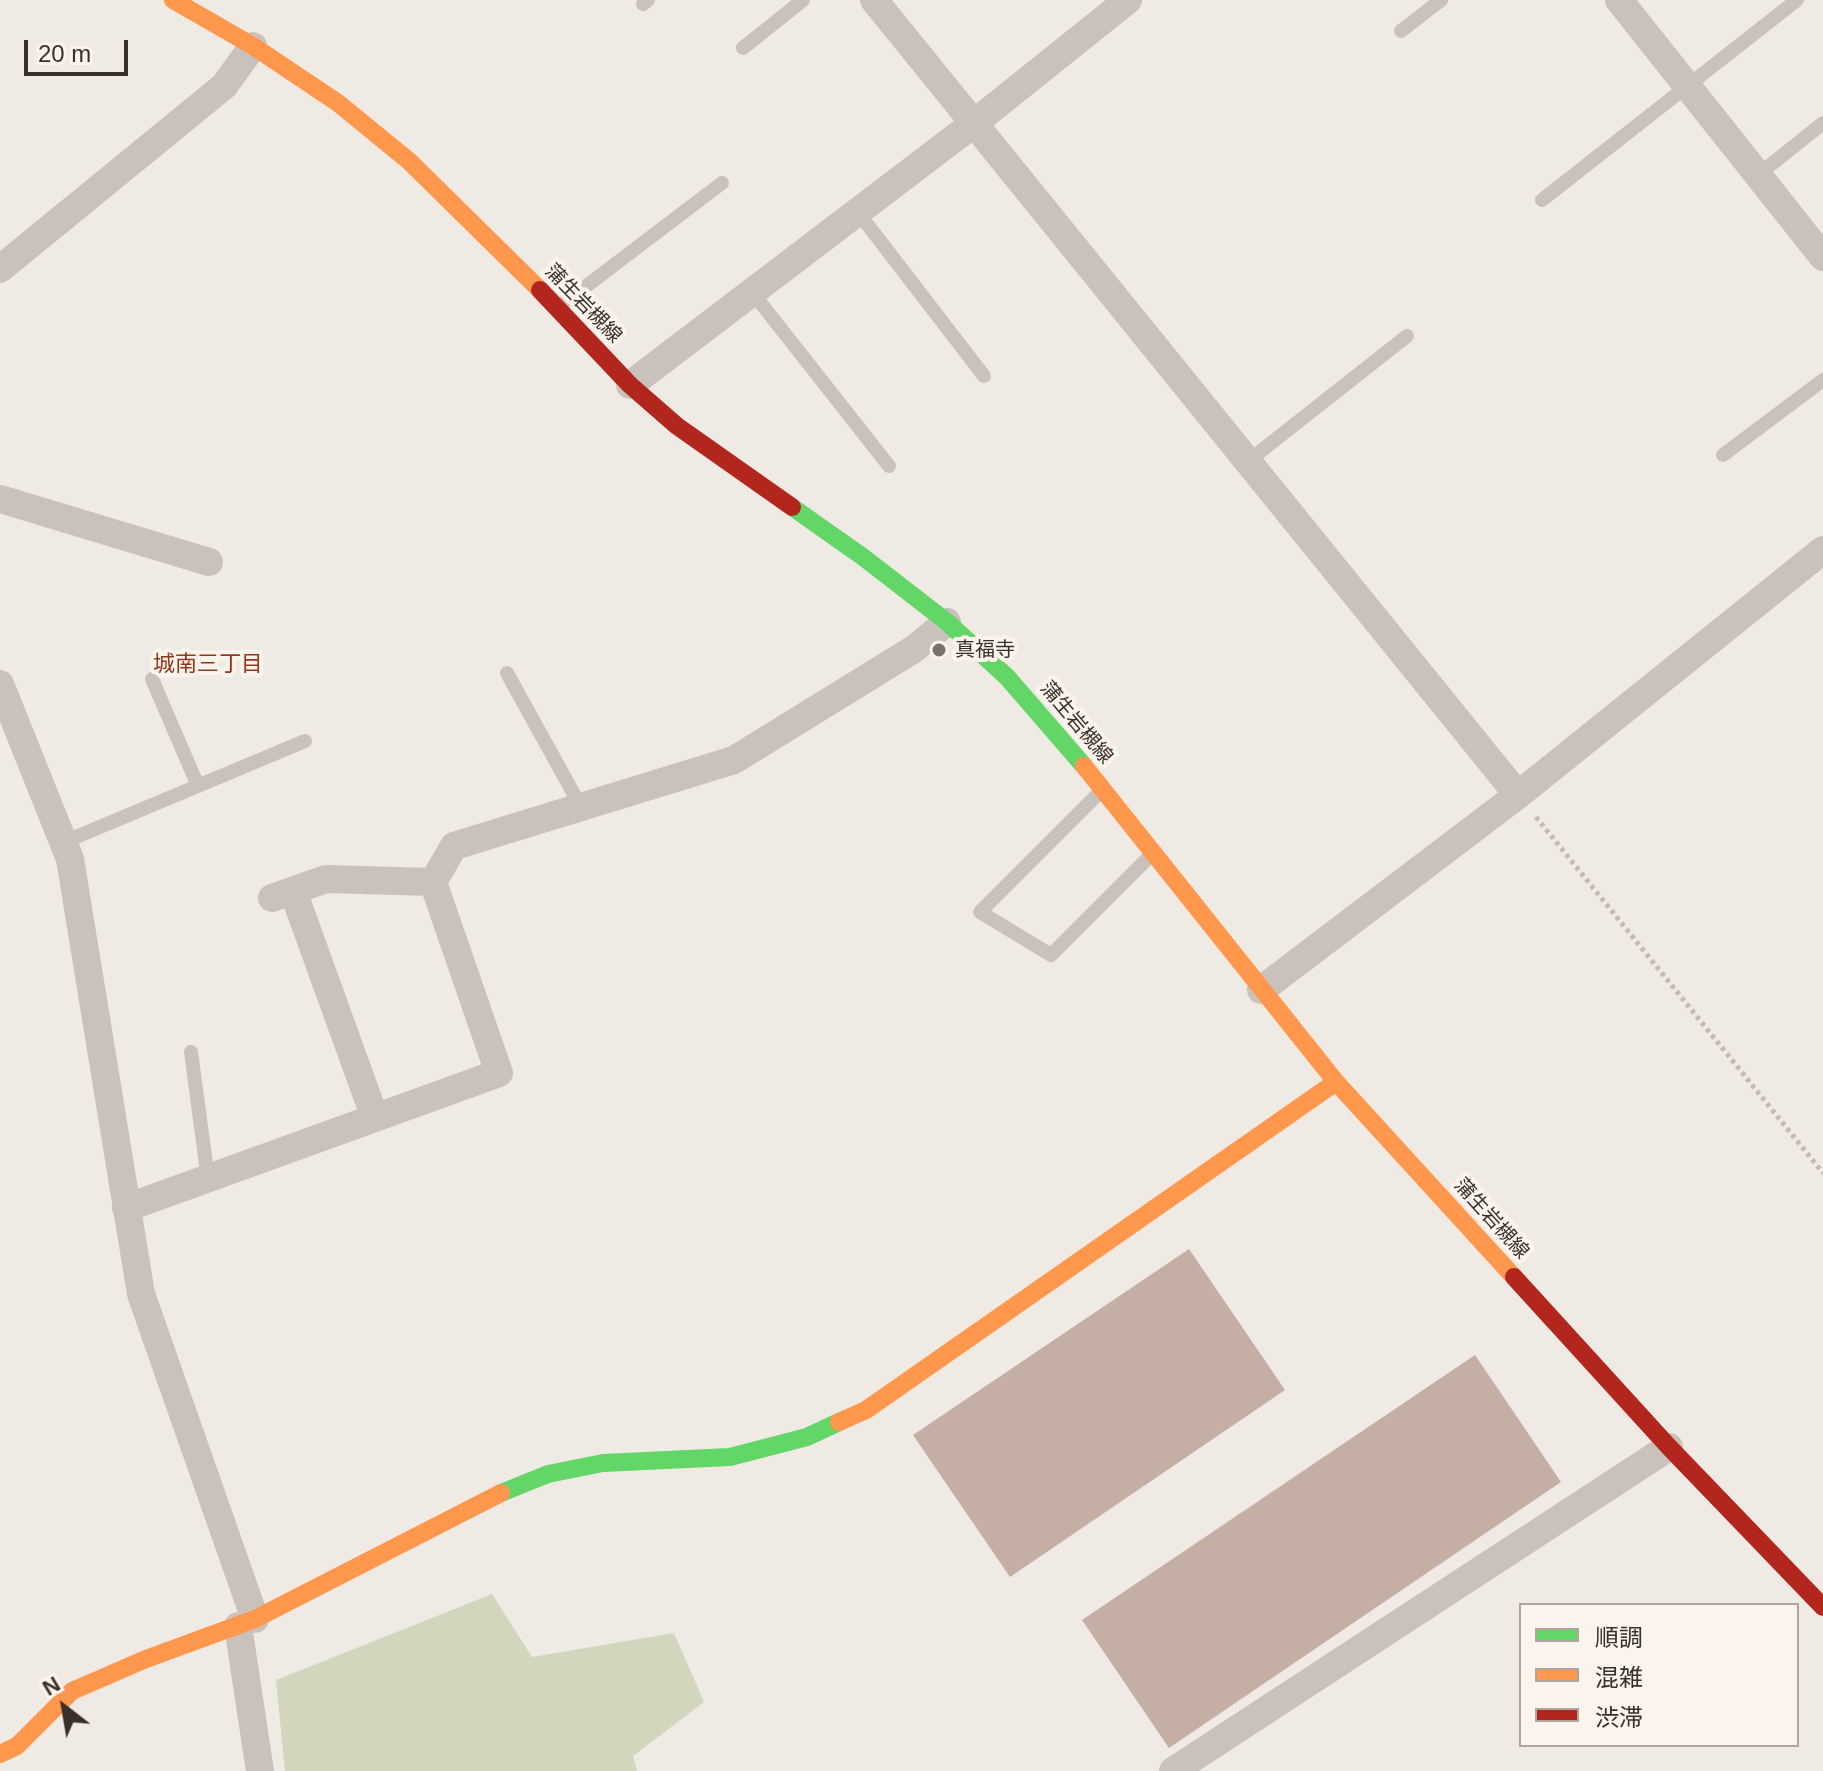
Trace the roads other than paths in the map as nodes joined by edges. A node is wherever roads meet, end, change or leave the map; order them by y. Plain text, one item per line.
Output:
1 (173, 0) edge
2 (803, 0) edge
3 (874, 0) edge
4 (1128, 0) edge
5 (1441, 0) edge
6 (1619, 0) edge
7 (1797, 0) edge
8 (1401, 31) dead end
9 (253, 46) junction
10 (743, 48) dead end
11 (1686, 84) junction
12 (1823, 123) edge
13 (973, 124) junction
14 (1758, 175) junction
15 (722, 183) dead end
16 (1542, 200) dead end
17 (857, 211) junction
18 (1820, 246) edge
19 (0, 269) edge
20 (752, 292) junction
21 (557, 309) junction
22 (1407, 336) dead end
23 (984, 376) dead end
24 (1823, 380) edge
25 (630, 385) junction
26 (1723, 455) dead end
27 (1247, 462) junction
28 (889, 466) dead end
29 (0, 499) edge
30 (1823, 550) edge
31 (209, 562) dead end
32 (947, 622) junction
33 (507, 673) dead end
34 (152, 679) dead end
35 (1, 687) edge
36 (305, 741) dead end
37 (198, 786) junction
38 (1103, 789) junction
39 (1518, 795) junction
40 (581, 807) junction
41 (64, 842) junction
42 (1153, 853) junction
43 (433, 882) junction
44 (1261, 990) junction
45 (191, 1052) dead end
46 (1336, 1082) junction
47 (375, 1118) junction
48 (208, 1179) junction
49 (126, 1208) junction
50 (1669, 1447) junction
51 (1823, 1607) edge
52 (247, 1623) junction
53 (0, 1754) edge
54 (260, 1771) edge
55 (1173, 1771) edge

1 - 9 main road, 蒲生岩槻線
2 - 10 lane
3 - 13 street
4 - 13 street
5 - 8 lane
6 - 11 street
7 - 11 lane
9 - 19 street
9 - 21 main road, 蒲生岩槻線
11 - 14 street
11 - 16 lane
12 - 14 lane
13 - 17 street
13 - 27 street
14 - 18 street
15 - 21 lane
17 - 20 street
17 - 23 lane
20 - 25 street
20 - 28 lane
21 - 25 main road, 蒲生岩槻線
22 - 27 lane
24 - 26 lane
25 - 32 main road, 蒲生岩槻線
27 - 39 street
29 - 31 street
30 - 39 street
32 - 38 main road, 蒲生岩槻線
32 - 40 street
33 - 40 lane
34 - 37 lane
35 - 41 street
36 - 37 lane
37 - 41 lane
38 - 42 main road, 蒲生岩槻線
38 - 42 lane
39 - 44 street
40 - 43 street
41 - 49 street
42 - 44 main road, 蒲生岩槻線
43 - 47 street
43 - 47 street
44 - 46 main road, 蒲生岩槻線
45 - 48 lane
46 - 50 main road, 蒲生岩槻線
46 - 52 main road
47 - 48 street
48 - 49 street
49 - 52 street
50 - 51 main road, 蒲生岩槻線
50 - 55 street
52 - 53 main road
52 - 54 street

